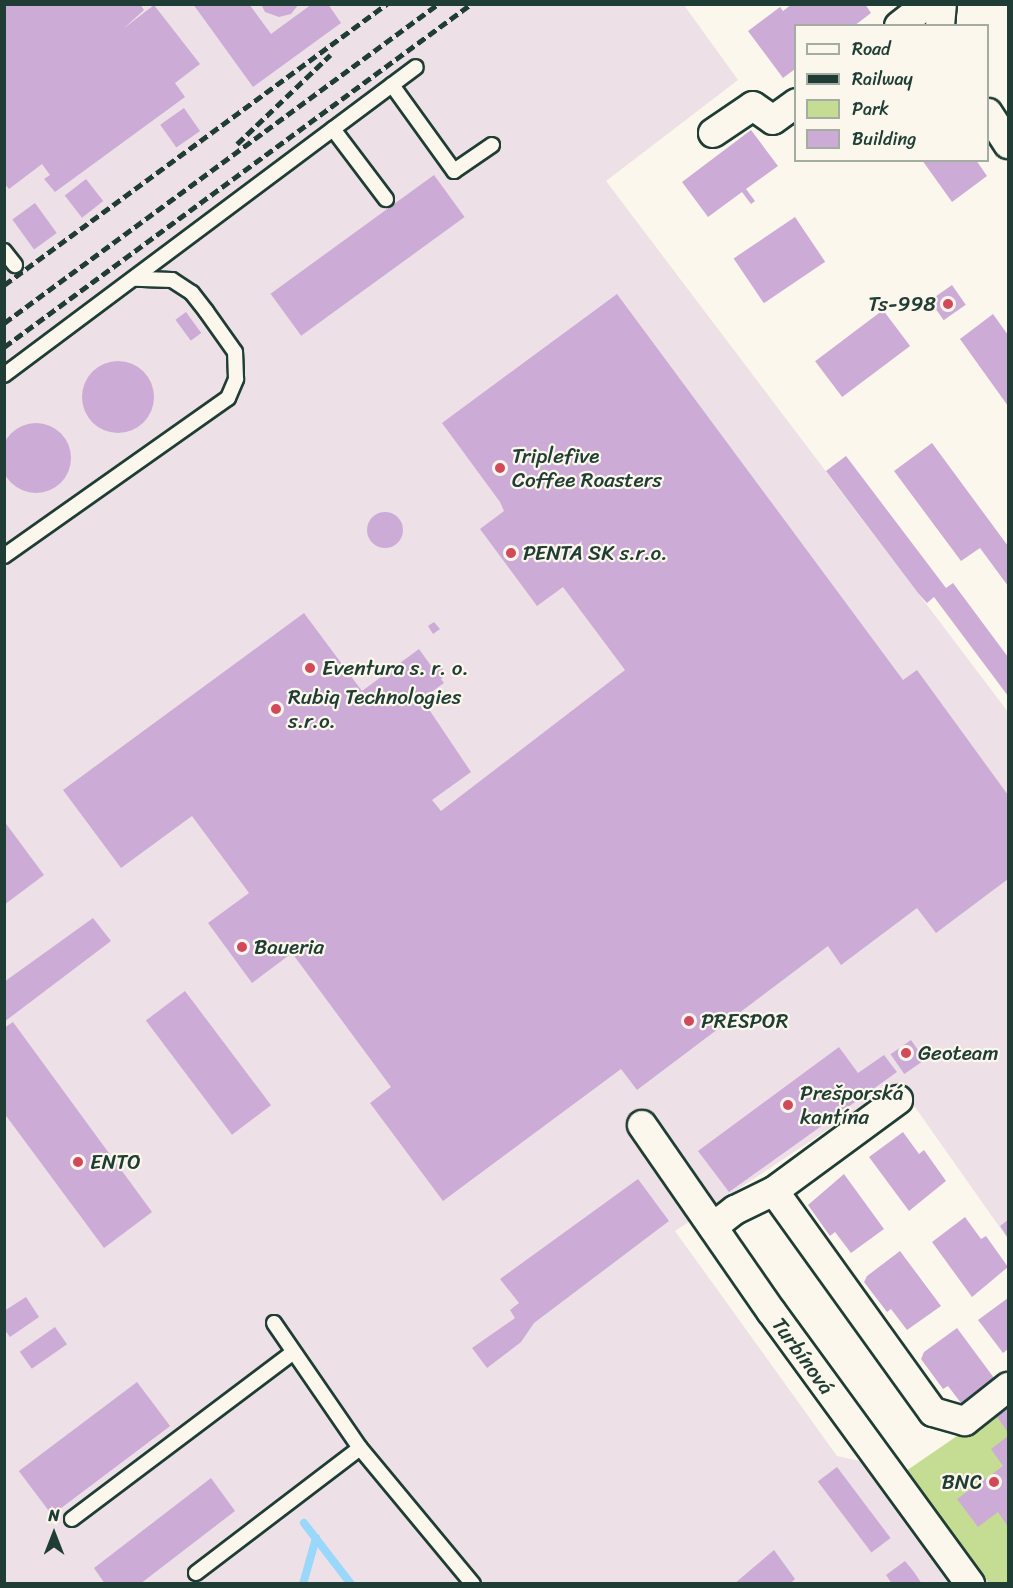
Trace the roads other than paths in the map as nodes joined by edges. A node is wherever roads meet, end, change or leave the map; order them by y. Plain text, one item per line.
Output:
1 (927, 4) edge
2 (942, 4) edge
3 (902, 24) edge
4 (940, 24) edge
5 (416, 67) dead end
6 (392, 85) junction
7 (794, 104) edge
8 (989, 116) edge
9 (333, 129) junction
10 (713, 133) dead end
11 (1008, 144) edge
12 (492, 145) dead end
13 (386, 199) dead end
14 (4, 251) edge
15 (15, 265) dead end
16 (135, 279) junction
17 (4, 375) edge
18 (4, 556) edge
19 (898, 1100) dead end
20 (642, 1125) dead end
21 (774, 1191) junction
22 (713, 1227) junction
23 (274, 1323) dead end
24 (292, 1353) junction
25 (1008, 1388) edge
26 (360, 1448) junction
27 (72, 1520) dead end
28 (196, 1573) dead end
29 (472, 1584) edge
30 (970, 1584) edge

1 - 3 street
2 - 4 street
5 - 6 lane
6 - 9 lane
6 - 12 lane
7 - 10 street
8 - 11 street
9 - 13 lane
9 - 16 lane
14 - 15 lane
16 - 17 lane
16 - 18 lane
19 - 21 street
20 - 22 street, Turbínová
21 - 22 street
21 - 25 street
22 - 30 street, Turbínová
23 - 24 lane
24 - 26 lane
24 - 27 lane
26 - 28 lane
26 - 29 lane

